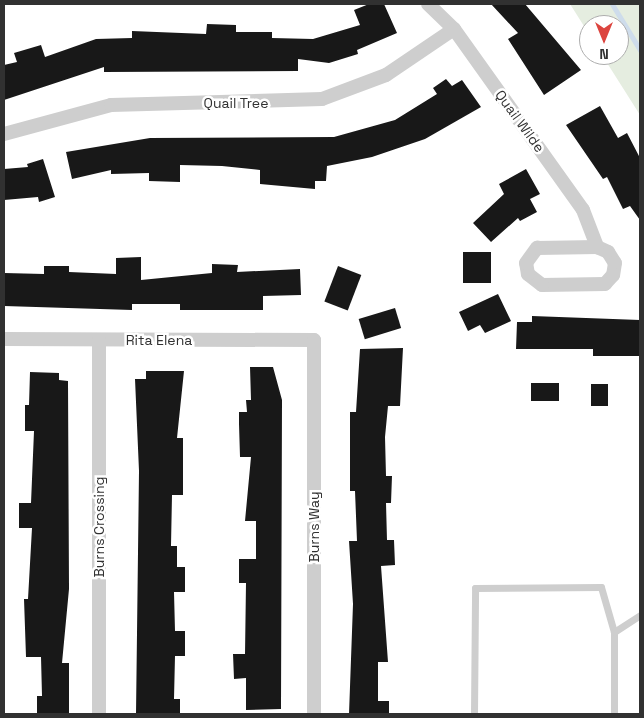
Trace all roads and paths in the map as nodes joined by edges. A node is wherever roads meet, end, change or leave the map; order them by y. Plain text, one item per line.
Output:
1 (428, 4) edge
2 (454, 29) junction
3 (4, 134) edge
4 (597, 247) junction
5 (4, 339) edge
6 (99, 340) junction
7 (314, 340) joint
8 (640, 615) edge
9 (614, 632) junction
10 (100, 714) edge
11 (314, 714) edge
12 (474, 714) edge
13 (614, 714) edge

1 - 2 street, Quail Wilde
2 - 3 street, Quail Tree
2 - 4 street, Quail Wilde
4 - 4 street
5 - 6 street, Rita Elena
6 - 7 street, Rita Elena
6 - 10 street, Burns Crossing
7 - 11 street, Burns Way
8 - 9 lane
9 - 12 lane
9 - 13 lane

